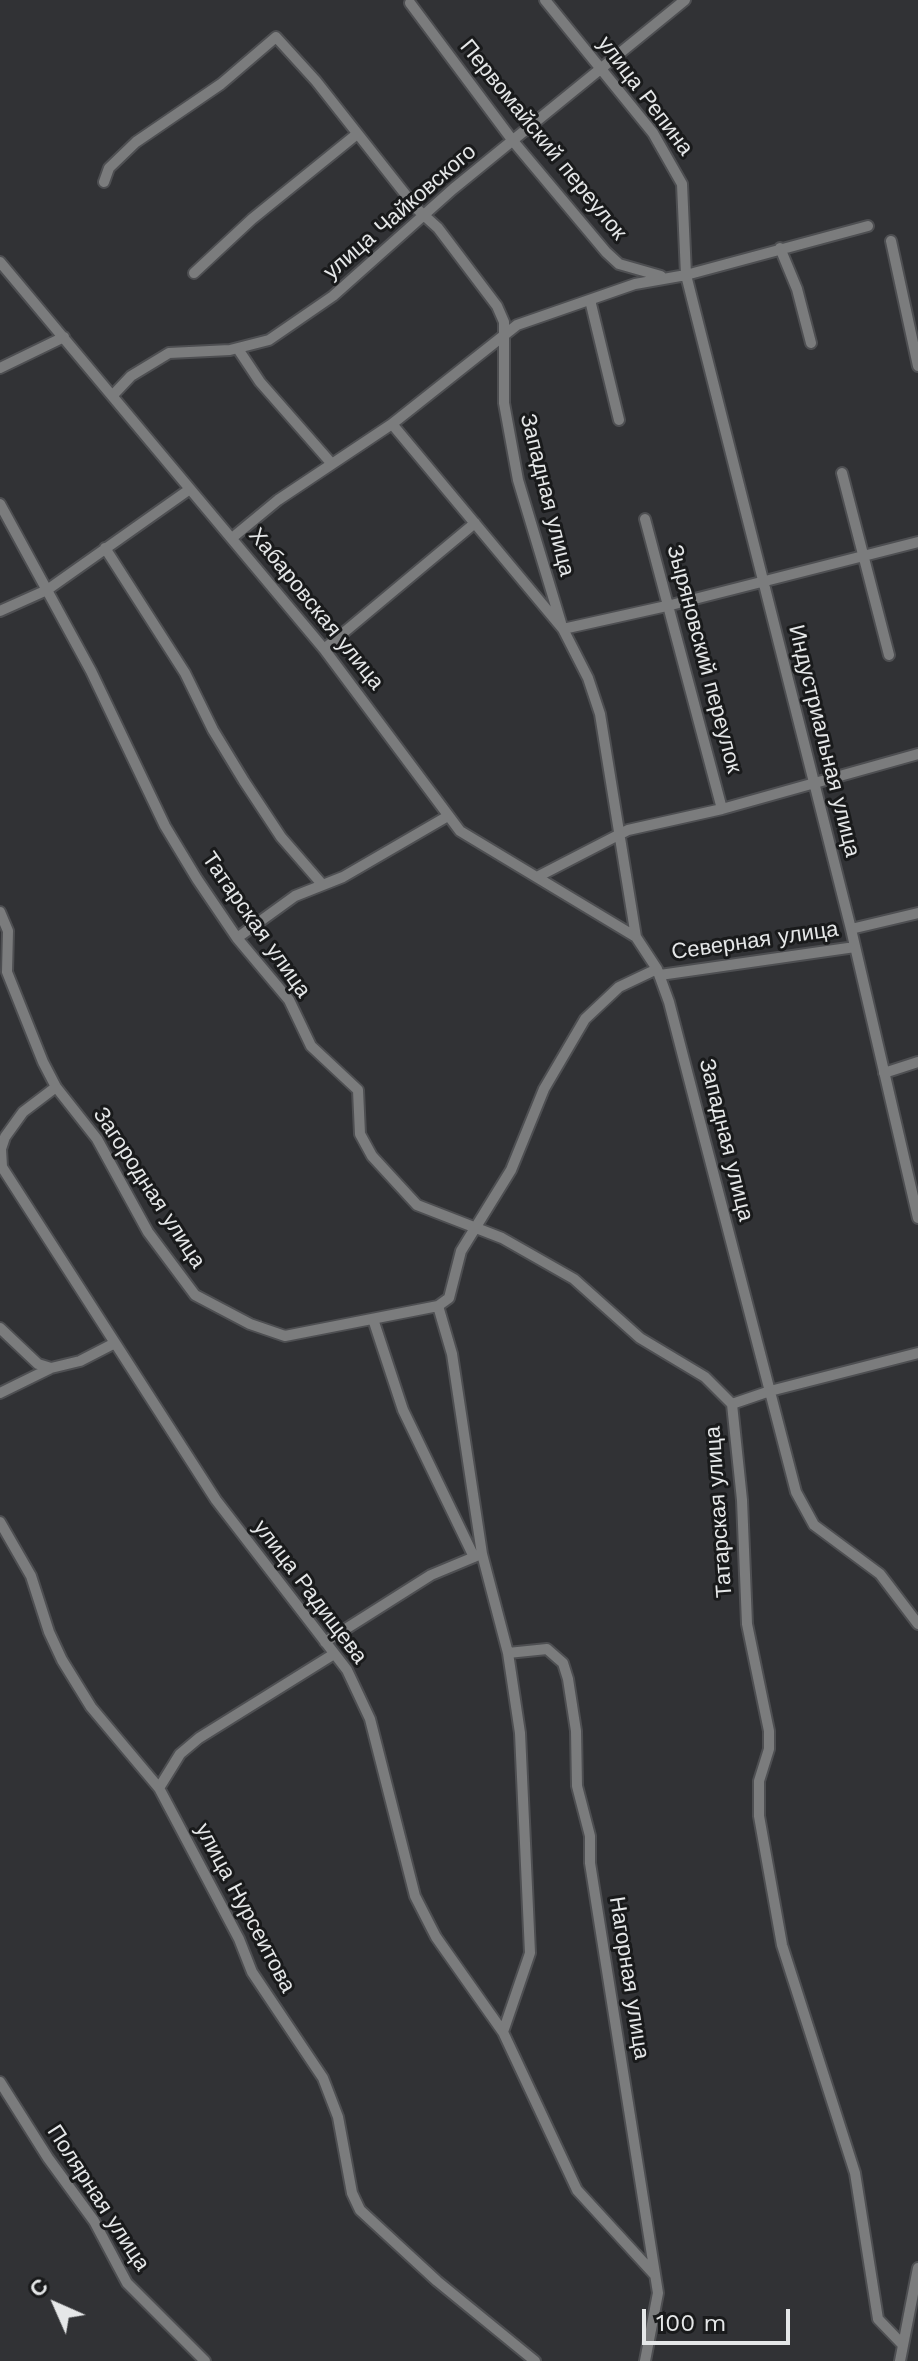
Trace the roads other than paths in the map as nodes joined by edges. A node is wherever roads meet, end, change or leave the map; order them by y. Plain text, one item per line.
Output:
1 (545, 0) edge
2 (685, 0) edge
3 (410, 3) dead end
4 (602, 69) junction
5 (357, 134) junction
6 (513, 141) junction
7 (104, 182) dead end
8 (424, 216) junction
9 (868, 226) dead end
10 (891, 241) dead end
11 (780, 248) junction
12 (0, 262) edge
13 (194, 273) dead end
14 (686, 275) junction
15 (663, 277) junction
16 (590, 300) junction
17 (504, 327) junction
18 (64, 337) junction
19 (811, 343) dead end
20 (238, 349) junction
21 (918, 366) edge
22 (0, 368) edge
23 (114, 394) junction
24 (619, 420) dead end
25 (392, 424) junction
26 (332, 464) junction
27 (842, 473) dead end
28 (190, 489) junction
29 (0, 504) edge
30 (645, 519) dead end
31 (475, 523) junction
32 (232, 538) junction
33 (918, 542) edge
34 (105, 548) junction
35 (864, 556) junction
36 (764, 581) junction
37 (47, 590) junction
38 (671, 605) junction
39 (0, 611) edge
40 (563, 629) junction
41 (324, 649) junction
42 (889, 655) dead end
43 (918, 754) edge
44 (814, 784) junction
45 (722, 809) junction
46 (448, 816) junction
47 (617, 836) junction
48 (537, 877) junction
49 (321, 883) junction
50 (0, 912) edge
51 (918, 913) edge
52 (851, 929) junction
53 (636, 937) junction
54 (237, 938) junction
55 (855, 947) junction
56 (658, 972) junction
57 (918, 1062) edge
58 (884, 1073) junction
59 (56, 1087) junction
60 (1, 1167) edge
61 (917, 1206) edge
62 (918, 1218) edge
63 (475, 1227) junction
64 (438, 1306) junction
65 (373, 1319) junction
66 (0, 1328) edge
67 (113, 1344) junction
68 (918, 1353) edge
69 (51, 1368) junction
70 (770, 1391) junction
71 (0, 1393) edge
72 (732, 1404) junction
73 (0, 1522) edge
74 (478, 1556) junction
75 (918, 1624) edge
76 (325, 1642) junction
77 (508, 1653) junction
78 (334, 1654) junction
79 (159, 1788) junction
80 (503, 2032) junction
81 (0, 2082) edge
82 (918, 2268) edge
83 (654, 2274) junction
84 (902, 2344) junction
85 (205, 2361) edge
86 (535, 2361) edge
87 (645, 2361) edge
88 (900, 2361) edge

1 - 4 street, улица Репина
2 - 4 street, улица Чайковского
3 - 6 street, Первомайский переулок
4 - 6 street, улица Чайковского
4 - 14 street, улица Репина
5 - 7 street
5 - 8 street
5 - 13 street
6 - 8 street, улица Чайковского
6 - 15 street, Первомайский переулок
8 - 17 street
8 - 20 street, улица Чайковского
9 - 11 street
10 - 21 street
11 - 14 street
11 - 19 street
12 - 18 street, Хабаровская улица
14 - 15 street
14 - 36 street, Индустриальная улица
15 - 16 street
16 - 17 street
16 - 24 street
17 - 25 street
17 - 40 street, Западная улица
18 - 22 street
18 - 23 street, Хабаровская улица
20 - 23 street, улица Чайковского
20 - 26 street
23 - 28 street, Хабаровская улица
25 - 26 street
25 - 31 street, Западная улица
26 - 32 street
27 - 35 street
28 - 32 street, Хабаровская улица
28 - 34 street
29 - 37 street, Татарская улица
30 - 38 street, Зыряновский переулок
31 - 40 street, Западная улица
31 - 41 street
32 - 41 street, Хабаровская улица
33 - 35 street
34 - 37 street
34 - 49 street
35 - 36 street
35 - 42 street
36 - 38 street
36 - 44 street, Индустриальная улица
37 - 39 street
37 - 54 street, Татарская улица
38 - 40 street
38 - 45 street, Зыряновский переулок
40 - 47 street, Западная улица
41 - 46 street, Хабаровская улица
43 - 44 street
44 - 45 street
44 - 52 street, Индустриальная улица
45 - 47 street
46 - 48 street, Хабаровская улица
46 - 49 street
47 - 48 street
47 - 53 street, Западная улица
48 - 53 street, Хабаровская улица
49 - 54 street
50 - 59 street, Загородная улица
51 - 52 street, Северная улица
52 - 55 street, Индустриальная улица
53 - 56 street, Западная улица
54 - 63 street, Татарская улица
55 - 56 street, Северная улица
55 - 58 street, Индустриальная улица
56 - 63 street, Северная улица
56 - 70 street, Западная улица
57 - 58 street
58 - 61 street, Индустриальная улица
59 - 60 street, улица Радищева
59 - 65 street, Загородная улица
60 - 67 street, улица Радищева
61 - 62 street, Индустриальная улица
63 - 64 street, Северная улица
63 - 72 street, Татарская улица
64 - 65 street, Загородная улица
64 - 74 street
65 - 74 street
66 - 69 street
67 - 69 street
67 - 76 street, улица Радищева
68 - 70 street
69 - 71 street
70 - 72 street
70 - 75 street, Западная улица
72 - 84 street, Татарская улица
73 - 79 street, улица Нурсеитова
74 - 76 street
74 - 77 street
76 - 78 street, улица Радищева
77 - 80 street
77 - 83 street, Нагорная улица
78 - 79 street
78 - 80 street, улица Радищева
79 - 86 street, улица Нурсеитова
80 - 83 street, улица Радищева
81 - 85 street, Полярная улица
82 - 84 street
83 - 87 street, Нагорная улица
84 - 88 street

